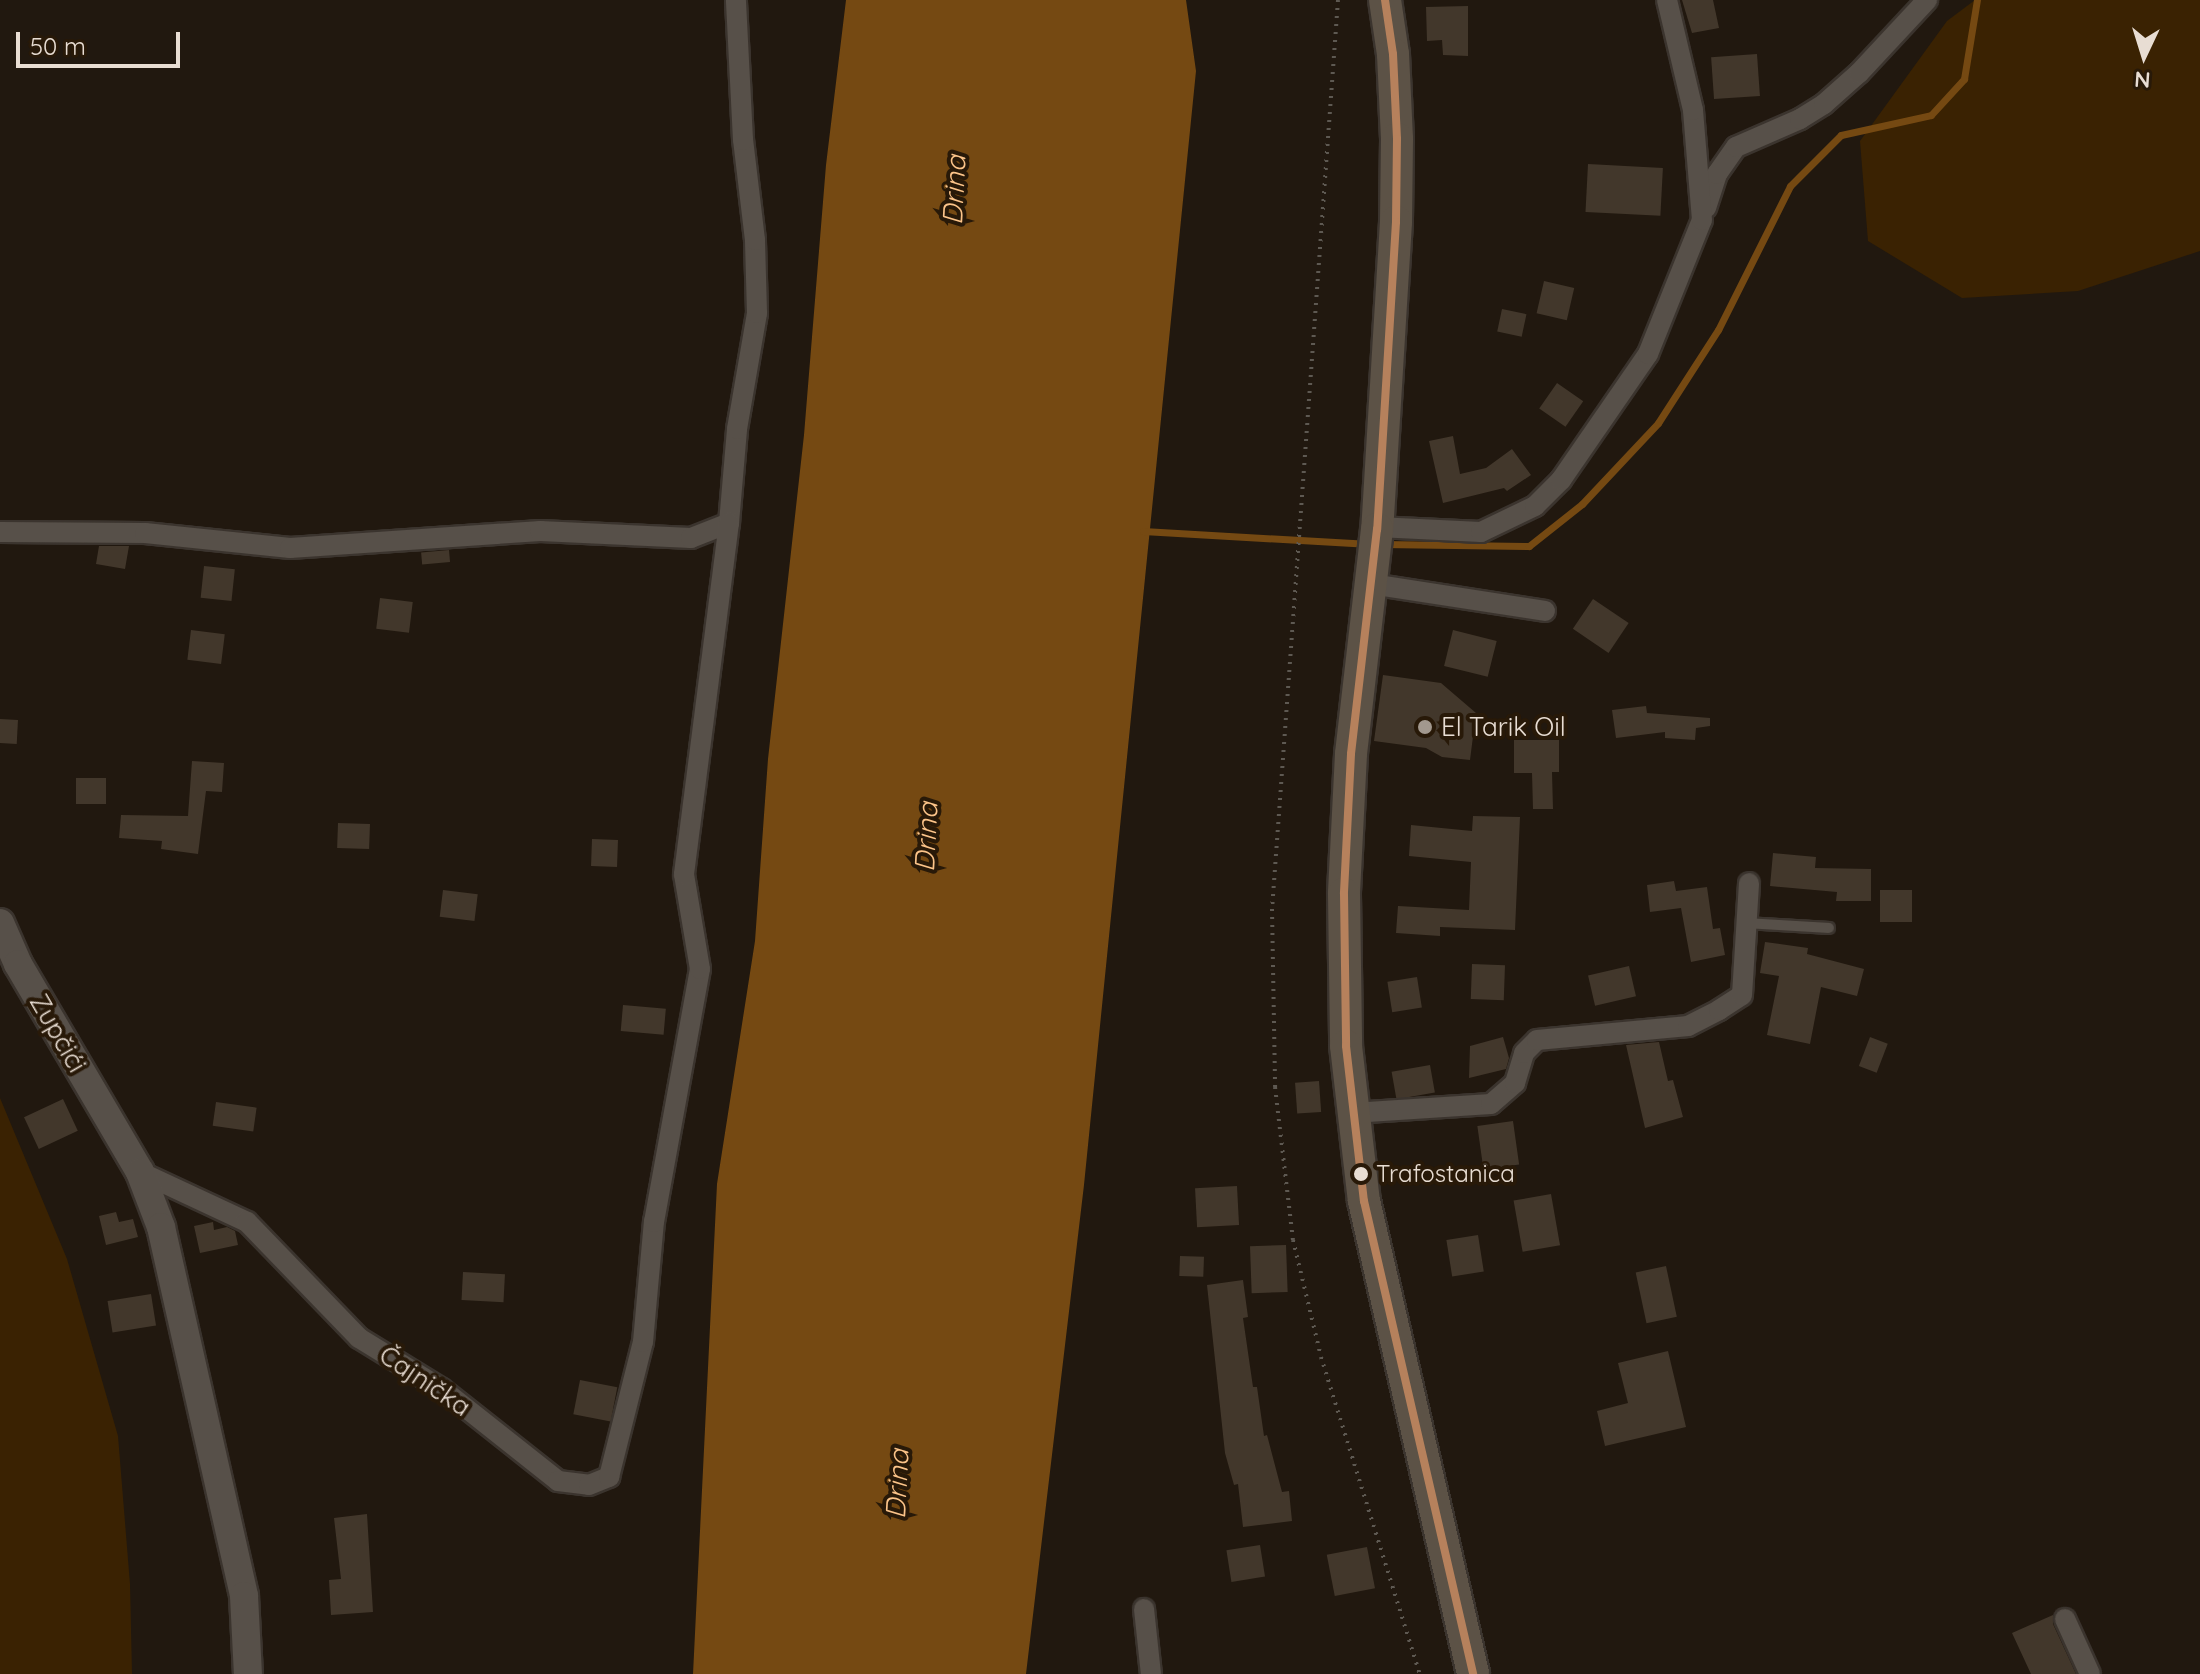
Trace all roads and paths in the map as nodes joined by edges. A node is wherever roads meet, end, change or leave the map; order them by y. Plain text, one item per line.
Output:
1 (736, 0) edge
2 (1338, 0) edge
3 (1385, 0) edge
4 (1667, 0) edge
5 (1927, 0) edge
6 (1702, 220) junction
7 (729, 523) junction
8 (0, 532) edge
9 (1377, 536) junction
10 (1371, 584) junction
11 (1545, 611) dead end
12 (1749, 883) dead end
13 (0, 923) edge
14 (1746, 923) junction
15 (1829, 928) dead end
16 (1352, 1113) junction
17 (140, 1172) junction
18 (1144, 1609) dead end
19 (2065, 1619) dead end
20 (248, 1674) edge
21 (1151, 1674) edge
22 (1420, 1674) edge
23 (1473, 1674) edge
24 (2090, 1674) edge

1 - 7 street
2 - 22 path
3 - 9 main road
4 - 6 street
5 - 6 street
6 - 9 street
7 - 8 street
7 - 17 street, Čajnička
9 - 10 main road
10 - 11 street
10 - 16 main road
12 - 14 street
13 - 17 main road, Zupčići
14 - 15 lane
14 - 16 street
16 - 23 main road
17 - 20 main road
18 - 21 street
19 - 24 street

